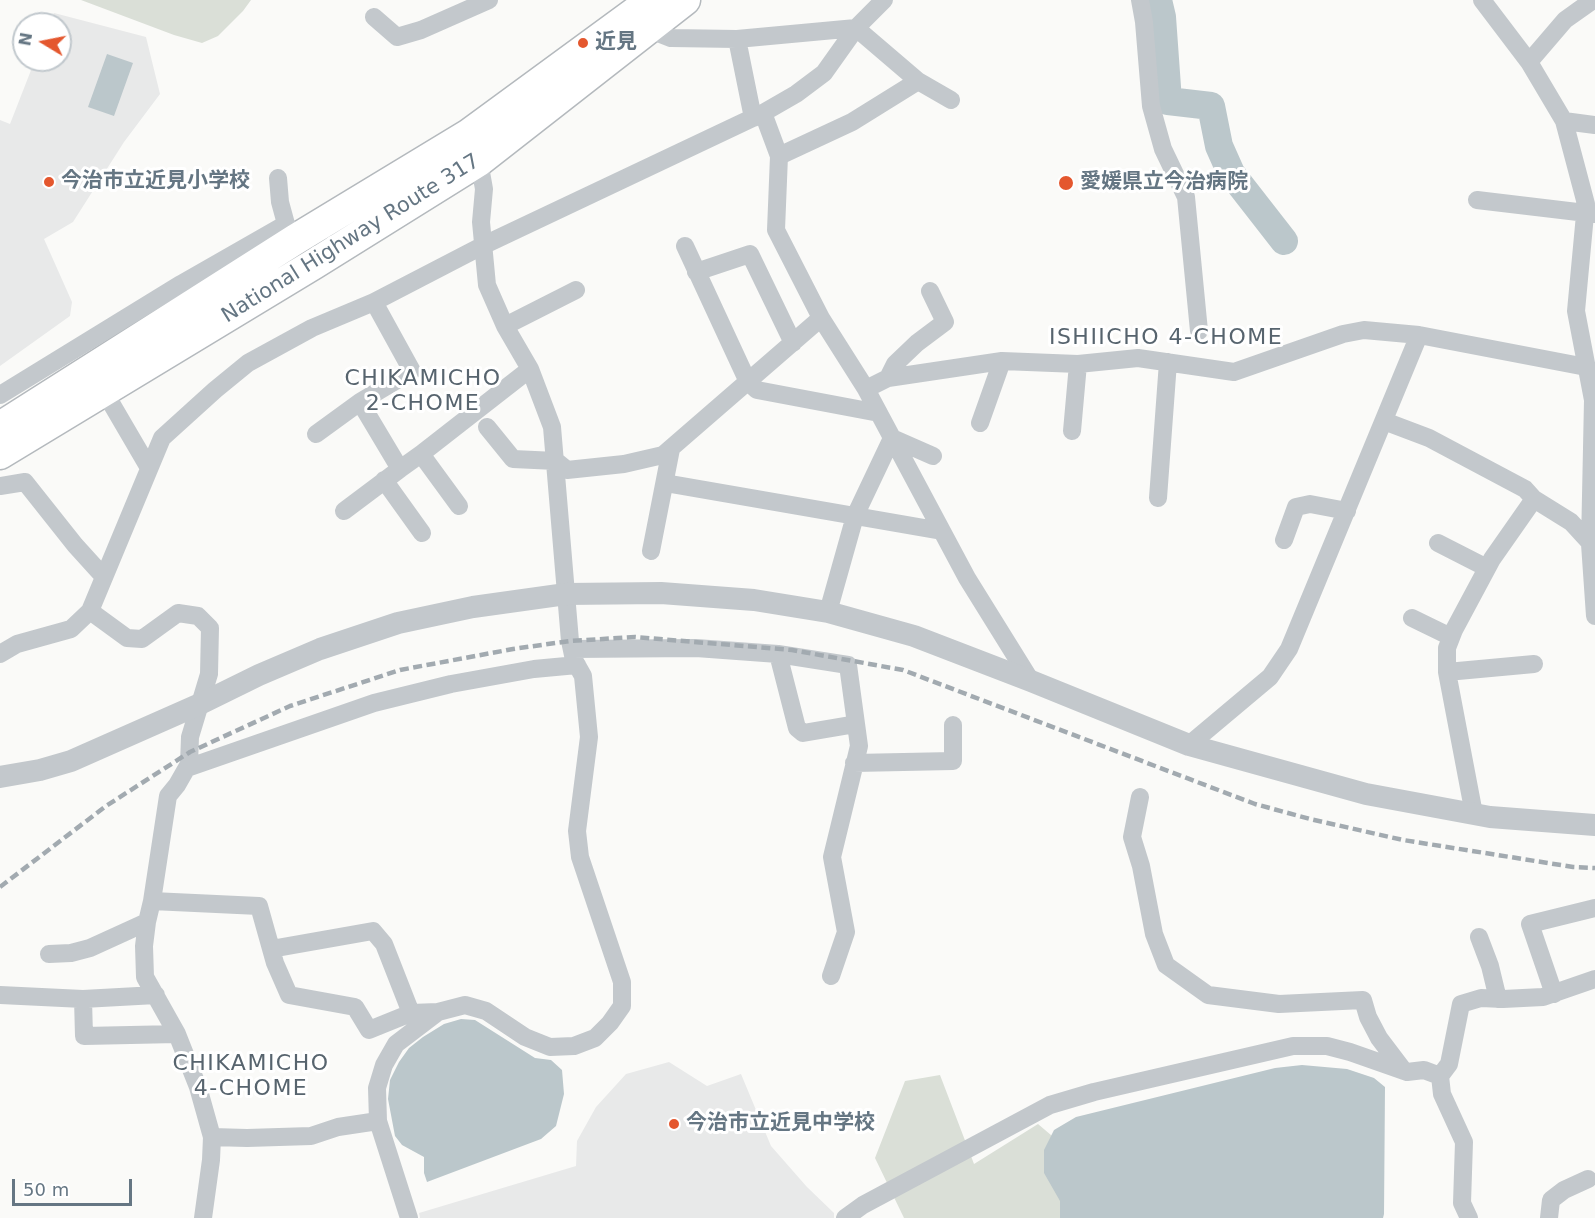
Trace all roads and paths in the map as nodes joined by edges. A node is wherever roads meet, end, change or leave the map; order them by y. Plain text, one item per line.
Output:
1 (489, 0) edge
2 (686, 0) edge
3 (884, 0) edge
4 (1140, 0) edge
5 (1482, 0) edge
6 (1593, 0) edge
7 (647, 13) edge
8 (374, 17) dead end
9 (856, 28) junction
10 (737, 39) junction
11 (1529, 62) junction
12 (918, 81) junction
13 (951, 100) dead end
14 (758, 115) junction
15 (1564, 121) junction
16 (1595, 125) edge
17 (779, 156) junction
18 (480, 161) junction
19 (278, 178) dead end
20 (1477, 200) dead end
21 (1590, 213) edge
22 (291, 232) junction
23 (482, 246) junction
24 (685, 246) dead end
25 (696, 272) junction
26 (576, 290) dead end
27 (930, 291) dead end
28 (374, 302) junction
29 (821, 318) junction
30 (505, 326) junction
31 (1199, 331) dead end
32 (1419, 335) junction
33 (793, 343) junction
34 (1002, 361) junction
35 (1168, 362) junction
36 (1078, 364) junction
37 (1586, 367) junction
38 (530, 369) junction
39 (888, 378) junction
40 (748, 382) junction
41 (866, 389) junction
42 (104, 391) junction
43 (0, 395) edge
44 (1594, 400) edge
45 (360, 402) junction
46 (879, 413) junction
47 (1384, 421) junction
48 (980, 423) dead end
49 (0, 427) edge
50 (487, 427) dead end
51 (1072, 432) dead end
52 (316, 434) dead end
53 (892, 438) junction
54 (671, 449) junction
55 (0, 454) edge
56 (421, 454) junction
57 (933, 456) dead end
58 (556, 460) junction
59 (149, 468) junction
60 (399, 469) junction
61 (384, 480) junction
62 (665, 483) junction
63 (0, 486) edge
64 (1158, 498) dead end
65 (1534, 499) junction
66 (459, 506) dead end
67 (344, 511) dead end
68 (1347, 511) junction
69 (855, 516) junction
70 (936, 530) dead end
71 (422, 533) dead end
72 (1284, 540) dead end
73 (1438, 543) dead end
74 (1592, 545) edge
75 (651, 551) dead end
76 (1487, 568) junction
77 (105, 577) junction
78 (566, 594) junction
79 (90, 611) junction
80 (828, 612) junction
81 (1595, 616) edge
82 (1412, 618) dead end
83 (1451, 637) junction
84 (0, 654) edge
85 (778, 654) junction
86 (574, 657) junction
87 (1534, 664) dead end
88 (1447, 672) junction
89 (1031, 681) junction
90 (200, 704) junction
91 (856, 724) junction
92 (953, 725) dead end
93 (1189, 745) junction
94 (854, 763) junction
95 (187, 768) junction
96 (0, 777) edge
97 (1140, 797) dead end
98 (1474, 814) junction
99 (1595, 825) edge
100 (153, 901) junction
101 (1595, 908) edge
102 (147, 922) junction
103 (1479, 936) dead end
104 (271, 949) junction
105 (49, 954) dead end
106 (831, 976) dead end
107 (1595, 979) edge
108 (1554, 994) junction
109 (0, 995) edge
110 (156, 995) junction
111 (83, 999) junction
112 (1498, 999) junction
113 (438, 1012) junction
114 (411, 1013) junction
115 (177, 1034) junction
116 (1404, 1071) junction
117 (1440, 1076) junction
118 (378, 1121) junction
119 (212, 1137) junction
120 (1588, 1179) dead end
121 (1463, 1214) edge
122 (203, 1218) edge
123 (409, 1218) edge
124 (845, 1218) edge
125 (1550, 1218) edge

1 - 8 street
2 - 7 highway, National Highway Route 317
3 - 9 street
4 - 31 street
5 - 11 street
6 - 11 street
7 - 10 street
7 - 18 highway, National Highway Route 317
7 - 22 highway, National Highway Route 317
9 - 10 street
9 - 12 street
9 - 14 street
10 - 14 street
11 - 15 street
12 - 13 street
12 - 17 street
14 - 17 street
14 - 23 street
15 - 16 street
15 - 21 street
17 - 29 street
18 - 23 street
18 - 42 highway, National Highway Route 317
19 - 22 street
20 - 21 street
21 - 37 street
22 - 43 street
22 - 49 highway, National Highway Route 317
23 - 28 street
23 - 30 street
24 - 25 street
25 - 33 street
25 - 40 street
26 - 30 street
27 - 39 street
28 - 45 street
28 - 59 street
29 - 33 street
29 - 41 street
30 - 38 street
32 - 35 street
32 - 37 street
32 - 47 street
33 - 40 street
34 - 36 street
34 - 39 street
34 - 48 street
35 - 36 street
35 - 64 street
36 - 51 street
37 - 44 street
38 - 56 street
38 - 58 street
39 - 41 street
40 - 46 street
40 - 54 street
41 - 46 street
42 - 55 highway, National Highway Route 317
42 - 59 street
44 - 74 street
45 - 52 street
45 - 60 street
46 - 53 street
47 - 65 street
47 - 68 street
50 - 58 street
53 - 57 street
53 - 69 street
53 - 89 street
54 - 58 street
54 - 62 street
56 - 60 street
56 - 66 street
58 - 78 street
59 - 77 street
60 - 61 street
61 - 67 street
61 - 71 street
62 - 69 street
62 - 75 street
63 - 77 street
65 - 74 street
65 - 76 street
68 - 72 street
68 - 93 street
69 - 70 street
69 - 80 street
73 - 76 street
74 - 81 street
76 - 83 street
77 - 79 street
78 - 80 street
78 - 86 street
78 - 90 street
79 - 84 street
79 - 90 street
80 - 89 street
82 - 83 street
83 - 88 street
85 - 86 street
85 - 91 street
85 - 91 street
86 - 95 street
86 - 113 street
87 - 88 street
88 - 98 street
89 - 93 street
90 - 95 street
90 - 96 street
91 - 94 street
92 - 94 street
93 - 98 street
94 - 106 street
95 - 100 street
97 - 116 street
98 - 99 street
100 - 102 street
100 - 104 street
101 - 108 street
102 - 105 street
102 - 110 street
103 - 112 street
104 - 114 street
104 - 114 street
107 - 108 street
108 - 112 street
109 - 111 street
110 - 111 street
110 - 115 street
111 - 115 street
112 - 117 street
113 - 114 street
113 - 118 street
115 - 119 street
116 - 117 street
116 - 124 street
117 - 121 street
118 - 119 street
118 - 123 street
119 - 122 street
120 - 125 street

